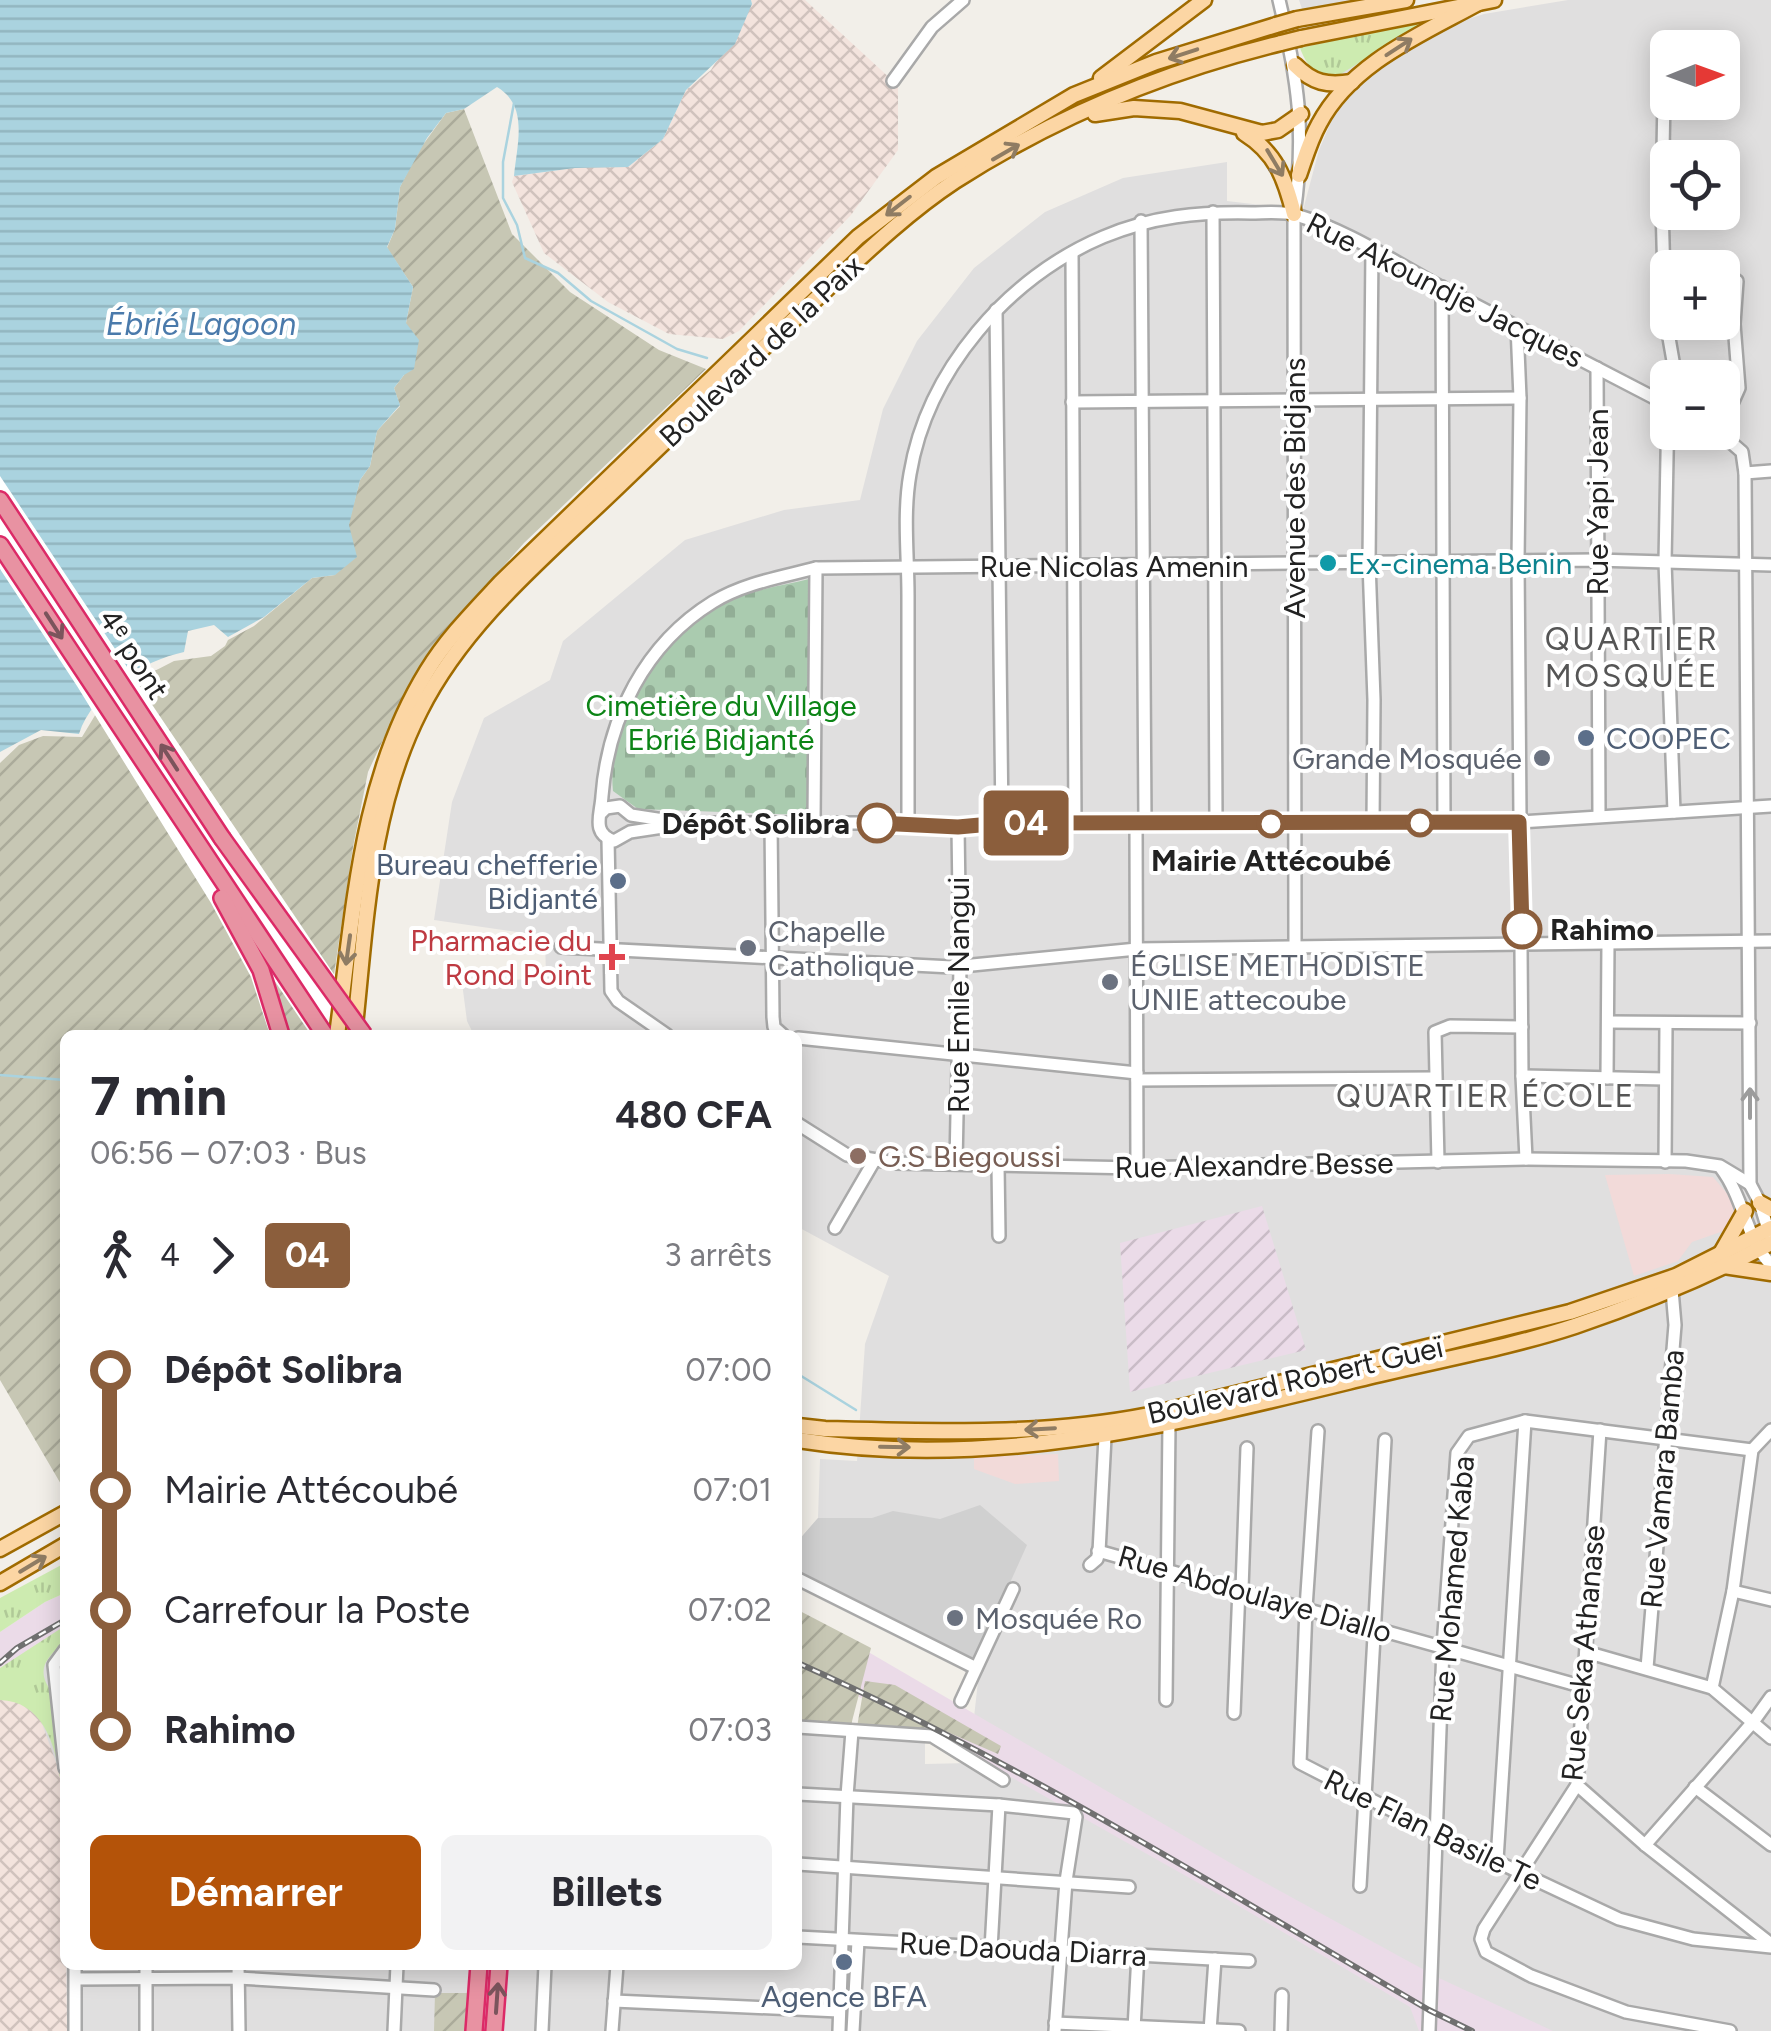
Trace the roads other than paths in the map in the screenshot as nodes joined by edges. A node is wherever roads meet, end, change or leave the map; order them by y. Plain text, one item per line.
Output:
1 (963, 0) edge
2 (1204, 0) edge
3 (1279, 0) edge
4 (1406, 0) edge
5 (1487, 1) edge
6 (1286, 35) junction
7 (1295, 66) junction
8 (894, 81) dead end
9 (1352, 82) junction
10 (1074, 95) junction
11 (1301, 114) junction
12 (1664, 120) edge
13 (1056, 122) junction
14 (1234, 128) junction
15 (1300, 176) junction
16 (1214, 212) junction
17 (1294, 214) junction
18 (1141, 221) junction
19 (1372, 249) junction
20 (1072, 253) junction
21 (1442, 287) junction
22 (996, 310) junction
23 (1517, 326) junction
24 (1673, 360) edge
25 (1598, 368) junction
26 (1650, 395) edge
27 (1370, 398) junction
28 (1442, 398) junction
29 (1520, 398) junction
30 (1294, 400) junction
31 (1142, 401) junction
32 (1213, 401) junction
33 (1072, 402) junction
34 (1667, 450) edge
35 (1740, 450) edge
36 (1745, 472) junction
37 (1771, 472) edge
38 (0, 500) edge
39 (0, 545) edge
40 (1596, 560) junction
41 (1518, 561) junction
42 (1369, 562) junction
43 (1443, 562) junction
44 (1665, 562) junction
45 (1215, 564) junction
46 (1744, 564) junction
47 (1142, 565) junction
48 (1294, 565) junction
49 (1771, 565) edge
50 (908, 566) junction
51 (1074, 566) junction
52 (816, 568) junction
53 (999, 568) junction
54 (1749, 806) junction
55 (1771, 806) edge
56 (1674, 812) junction
57 (601, 813) junction
58 (631, 814) junction
59 (1599, 816) junction
60 (180, 819) junction
61 (908, 822) junction
62 (1444, 822) junction
63 (1519, 822) junction
64 (772, 823) junction
65 (814, 823) junction
66 (1002, 823) junction
67 (1141, 823) junction
68 (689, 824) junction
69 (1076, 824) junction
70 (1216, 824) junction
71 (1373, 824) junction
72 (1295, 825) junction
73 (958, 827) junction
74 (630, 832) junction
75 (222, 838) junction
76 (608, 839) junction
77 (1749, 942) junction
78 (1771, 942) edge
79 (1522, 943) junction
80 (1608, 943) junction
81 (1295, 945) junction
82 (561, 947) dead end
83 (1138, 949) junction
84 (610, 950) junction
85 (773, 959) junction
86 (960, 967) junction
87 (1608, 1022) junction
88 (1750, 1023) junction
89 (1666, 1024) junction
90 (1522, 1027) junction
91 (279, 1030) edge
92 (321, 1030) edge
93 (337, 1030) edge
94 (349, 1030) edge
95 (353, 1030) edge
96 (360, 1030) edge
97 (660, 1030) edge
98 (778, 1030) edge
99 (802, 1038) edge
100 (959, 1055) junction
101 (1137, 1076) junction
102 (1522, 1076) junction
103 (1435, 1078) junction
104 (1607, 1078) junction
105 (1665, 1079) junction
106 (802, 1127) edge
107 (1526, 1158) junction
108 (874, 1161) junction
109 (1438, 1162) junction
110 (1665, 1162) junction
111 (956, 1164) junction
112 (998, 1165) junction
113 (1720, 1166) junction
114 (1137, 1168) junction
115 (1750, 1184) junction
116 (1766, 1206) edge
117 (1745, 1211) junction
118 (835, 1228) dead end
119 (1000, 1236) dead end
120 (1765, 1237) edge
121 (1721, 1262) junction
122 (1771, 1265) edge
123 (1771, 1273) edge
124 (1672, 1290) junction
125 (1524, 1421) junction
126 (1169, 1424) junction
127 (802, 1426) edge
128 (1600, 1430) junction
129 (1771, 1430) edge
130 (1318, 1431) dead end
131 (1104, 1437) junction
132 (1666, 1439) junction
133 (802, 1440) edge
134 (1384, 1440) dead end
135 (1247, 1448) dead end
136 (1752, 1450) junction
137 (60, 1516) edge
138 (60, 1547) edge
139 (0, 1549) edge
140 (1098, 1550) junction
141 (1090, 1565) dead end
142 (1168, 1569) junction
143 (802, 1581) edge
144 (0, 1583) edge
145 (1240, 1588) junction
146 (1014, 1589) dead end
147 (1733, 1592) junction
148 (1771, 1600) edge
149 (1306, 1608) junction
150 (1376, 1628) junction
151 (1443, 1647) junction
152 (1586, 1652) junction
153 (60, 1657) edge
154 (1511, 1667) junction
155 (976, 1668) junction
156 (1647, 1668) junction
157 (60, 1688) edge
158 (1584, 1688) junction
159 (1712, 1688) junction
160 (1771, 1697) edge
161 (961, 1700) dead end
162 (1166, 1700) dead end
163 (1234, 1712) dead end
164 (1753, 1722) junction
165 (802, 1727) edge
166 (852, 1731) junction
167 (1771, 1738) edge
168 (1003, 1780) dead end
169 (1577, 1785) junction
170 (1695, 1786) junction
171 (802, 1794) edge
172 (847, 1796) junction
173 (1365, 1798) junction
174 (999, 1804) junction
175 (1436, 1833) junction
176 (1646, 1844) junction
177 (1771, 1845) edge
178 (1496, 1860) junction
179 (802, 1864) edge
180 (845, 1866) junction
181 (1522, 1873) junction
182 (994, 1876) junction
183 (1066, 1881) junction
184 (1360, 1886) dead end
185 (1129, 1887) dead end
186 (802, 1937) edge
187 (843, 1940) junction
188 (858, 1940) junction
189 (1771, 1946) edge
190 (991, 1949) junction
191 (1060, 1952) junction
192 (1138, 1954) junction
193 (1215, 1959) junction
194 (1249, 1961) dead end
195 (75, 1970) edge
196 (326, 1970) edge
197 (398, 1970) edge
198 (479, 1970) edge
199 (499, 1970) edge
200 (544, 1970) edge
201 (617, 1970) edge
202 (146, 1971) edge
203 (238, 1972) edge
204 (76, 1980) junction
205 (325, 1982) junction
206 (396, 1987) junction
207 (434, 1990) dead end
208 (1282, 1995) dead end
209 (614, 2001) junction
210 (839, 2011) junction
211 (1055, 2027) edge
212 (1134, 2028) edge
213 (1210, 2030) edge
214 (76, 2031) edge
215 (146, 2031) edge
216 (239, 2031) edge
217 (394, 2031) edge
218 (474, 2031) edge
219 (494, 2031) edge
220 (542, 2031) edge
221 (612, 2031) edge
222 (838, 2031) edge
223 (853, 2031) edge
224 (1239, 2031) edge
225 (1281, 2031) edge
226 (1430, 2031) edge
227 (1730, 2031) edge

1 - 8 street
2 - 10 main road
3 - 6 street, Avenue des Bidjans
4 - 6 main road, Boulevard de la Paix, bridge
5 - 6 main road, Boulevard de la Paix
9 -> 5 main road
6 - 7 street, Avenue des Bidjans
6 -> 10 main road, Boulevard de la Paix
6 - 13 main road, Boulevard de la Paix
7 - 9 main road
7 - 11 street, Avenue des Bidjans
9 - 15 main road
10 -> 93 main road, Boulevard de la Paix
11 - 14 main road
11 - 15 street, Avenue des Bidjans
12 - 24 street
13 - 14 main road
95 -> 13 main road, Boulevard de la Paix
14 -> 17 main road
15 - 17 street, Avenue des Bidjans
16 - 17 street, Rue Akoundje Jacques
16 - 18 street, Rue Akoundje Jacques
16 - 32 street
17 - 19 street, Rue Akoundje Jacques
17 - 30 street, Avenue des Bidjans
18 - 20 street, Rue Akoundje Jacques
18 - 31 street
19 - 21 street, Rue Akoundje Jacques
19 - 27 street
20 - 22 street, Rue Akoundje Jacques
20 - 33 street
21 - 23 street, Rue Akoundje Jacques
21 - 28 street
22 - 50 street, Rue Akoundje Jacques
22 - 53 street
23 - 25 street, Rue Akoundje Jacques
23 - 29 street
25 - 26 street, Rue Akoundje Jacques
25 - 40 street, Rue Yapi Jean
27 - 28 street
27 - 30 street
27 - 42 street
28 - 29 street
28 - 43 street
29 - 41 street
30 - 32 street
30 - 48 street, Avenue des Bidjans
31 - 32 street
31 - 33 street
31 - 47 street
32 - 45 street
33 - 51 street
34 - 44 street
35 - 36 street
36 - 37 street
36 - 46 street
75 -> 38 highway, 4ᵉ pont
39 -> 60 highway, 4ᵉ pont
40 - 41 street, Rue Nicolas Amenin
40 - 44 street, Rue Nicolas Amenin
40 - 59 street, Rue Yapi Jean
41 - 43 street, Rue Nicolas Amenin
41 - 63 street
42 - 43 street, Rue Nicolas Amenin
42 - 48 street, Rue Nicolas Amenin
42 - 71 street
43 - 62 street
44 - 46 street, Rue Nicolas Amenin
44 - 56 street
45 - 47 street, Rue Nicolas Amenin
45 - 48 street, Rue Nicolas Amenin
45 - 70 street
46 - 49 street, Rue Nicolas Amenin
46 - 54 street
47 - 51 street, Rue Nicolas Amenin
47 - 67 street
48 - 72 street, Avenue des Bidjans
50 - 52 street, Rue Nicolas Amenin
50 - 53 street, Rue Nicolas Amenin
50 - 61 street, Rue Akoundje Jacques
51 - 53 street, Rue Nicolas Amenin
51 - 69 street
52 - 57 street, Rue Nicolas Amenin
52 - 65 street
53 - 66 street
54 - 55 street
54 - 56 street
54 - 77 street
56 - 59 street
57 - 58 street
57 - 76 street
58 - 68 street
58 - 74 street
59 - 63 street
60 - 91 highway
60 - 92 highway
61 - 65 street
61 - 73 street
62 - 63 street
62 - 71 street
63 - 79 street
64 - 65 street
64 - 68 street
64 - 85 street
66 - 69 street
66 - 73 street
67 - 69 street
67 - 70 street
67 - 83 street
68 - 74 street
70 - 72 street
71 - 72 street
72 - 81 street, Avenue des Bidjans
73 - 86 street, Rue Emile Nangui
74 - 76 street
75 - 94 highway, bridge
75 - 96 highway, bridge
76 - 84 street
77 - 78 street
77 - 80 street
77 - 88 street
79 - 80 street
79 - 81 street
79 - 90 street
80 - 87 street
81 - 83 street
82 - 84 street
83 - 86 street
83 - 101 street
84 - 85 street
84 - 97 street
85 - 86 street
85 - 98 street
86 - 100 street, Rue Emile Nangui
87 - 89 street
87 - 104 street
88 - 89 street
115 -> 88 street
89 - 105 street
90 - 102 street
90 - 103 street
99 - 100 street
100 - 101 street
100 - 111 street, Rue Emile Nangui
101 - 103 street
101 - 114 street
102 - 104 street
102 - 107 street
103 - 109 street
104 - 105 street
105 - 110 street
106 - 108 street, Rue Alexandre Besse
107 - 109 street, Rue Alexandre Besse
107 - 110 street, Rue Alexandre Besse
108 - 111 street, Rue Alexandre Besse
108 - 118 street
109 - 114 street, Rue Alexandre Besse
110 - 113 street, Rue Alexandre Besse
111 - 112 street, Rue Alexandre Besse
112 - 114 street, Rue Alexandre Besse
112 - 119 street
113 - 115 street, Rue Alexandre Besse
113 - 117 street
115 - 116 street
116 - 120 street
117 - 120 street
117 - 121 main road
120 - 121 main road, Boulevard Robert Gueï
120 - 122 street
121 - 123 main road
121 - 124 main road, Boulevard Robert Gueï
121 -> 127 main road, Boulevard Robert Gueï
124 - 126 main road, Boulevard Robert Gueï
124 - 132 street, Rue Vamara Bamba
125 - 128 street, Rue Mohamed Kaba
125 - 151 street, Rue Mohamed Kaba
125 - 154 street
126 - 131 main road, Boulevard Robert Gueï
126 - 142 street
128 - 132 street, Rue Mohamed Kaba
128 - 152 street, Rue Seka Athanase
129 - 136 street
130 - 149 street, Rue Flan Basile Te
133 -> 131 main road, Boulevard Robert Gueï
131 - 140 street
132 - 136 street, Rue Mohamed Kaba
132 - 156 street, Rue Vamara Bamba
134 - 150 street
135 - 145 street
136 - 147 street
137 - 139 main road
144 -> 138 main road
140 - 141 street
140 - 142 street, Rue Abdoulaye Diallo
142 - 145 street, Rue Abdoulaye Diallo
142 - 162 street
143 - 155 street
145 - 149 street, Rue Abdoulaye Diallo
145 - 163 street
146 - 155 street
147 - 148 street
147 - 159 street
149 - 150 street, Rue Abdoulaye Diallo
149 - 173 street, Rue Flan Basile Te
150 - 151 street, Rue Abdoulaye Diallo
150 - 173 street
151 - 154 street, Rue Abdoulaye Diallo
151 - 175 street, Rue Mohamed Kaba
152 - 156 street
152 - 158 street, Rue Seka Athanase
153 - 157 street
154 - 158 street, Rue Abdoulaye Diallo
154 - 178 street
155 - 161 street
156 - 159 street
158 - 169 street, Rue Seka Athanase
159 - 164 street
160 - 164 street
164 - 167 street
164 - 170 street
165 - 166 street
166 - 168 street
166 - 172 street
169 - 176 street
169 - 181 street, Rue Seka Athanase
170 - 176 street
170 - 177 street
171 - 172 street
172 - 174 street
172 - 180 street
173 - 175 street, Rue Flan Basile Te
173 - 184 street
174 - 182 street
174 - 183 street
175 - 178 street, Rue Flan Basile Te
175 - 226 street, Rue Mohamed Kaba
176 - 189 street
178 - 181 street, Rue Flan Basile Te
179 - 180 street
180 - 182 street
180 - 187 street
181 - 189 street, Rue Flan Basile Te
181 - 227 street, Rue Seka Athanase
182 - 183 street
182 - 190 street
183 - 185 street
183 - 191 street
186 - 187 street, Rue Daouda Diarra
187 - 188 street, Rue Daouda Diarra
187 - 210 street
188 - 190 street, Rue Daouda Diarra
188 - 223 street
190 - 191 street, Rue Daouda Diarra
191 - 192 street, Rue Daouda Diarra
191 - 211 street
192 - 193 street, Rue Daouda Diarra
192 - 212 street
193 - 194 street, Rue Daouda Diarra
193 - 213 street
195 - 204 street
196 - 205 street
197 - 206 street
198 - 218 highway
219 -> 199 highway
200 - 220 street
201 - 209 street
202 - 203 street
202 - 204 street
202 - 215 street
203 - 205 street
203 - 216 street
204 - 214 street
205 - 206 street
206 - 207 street
206 - 217 street
208 - 225 street
209 - 210 street
209 - 221 street
210 - 222 street
211 - 212 street
212 - 213 street
213 - 224 street

